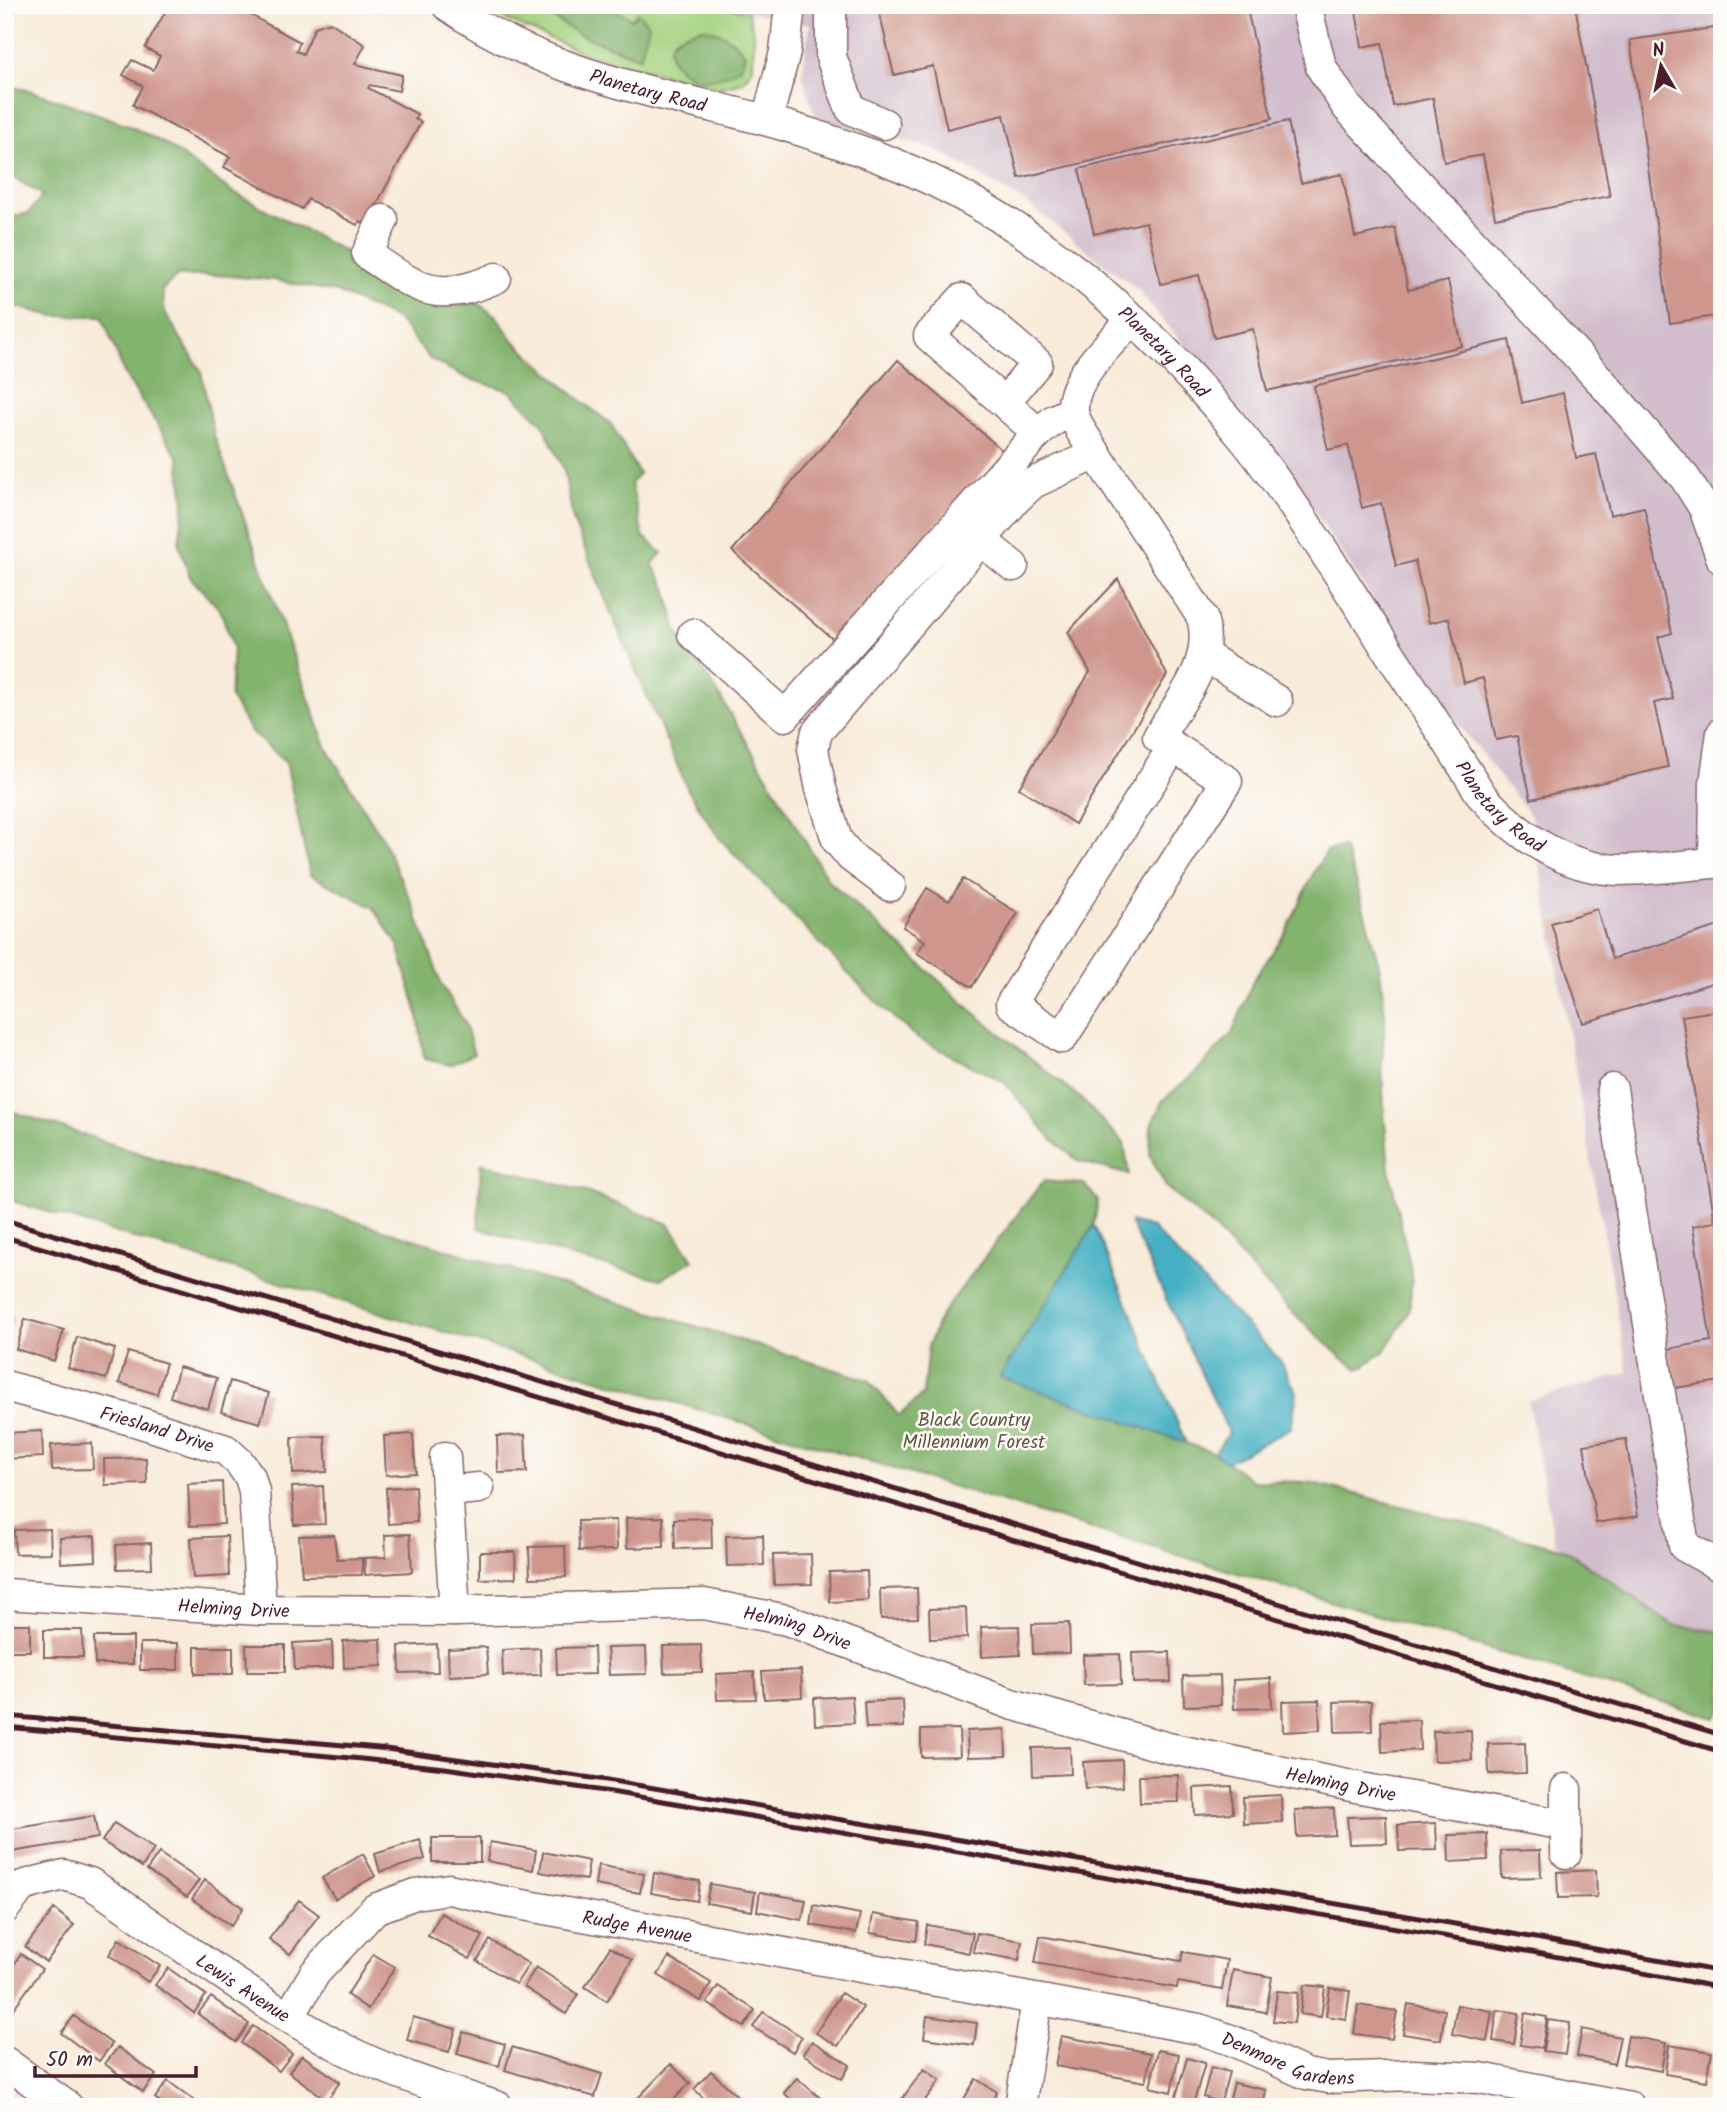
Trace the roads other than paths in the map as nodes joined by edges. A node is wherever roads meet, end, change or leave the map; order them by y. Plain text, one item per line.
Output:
1 (447, 5) edge
2 (790, 5) edge
3 (831, 5) edge
4 (1307, 5) edge
5 (767, 120) junction
6 (884, 124) dead end
7 (383, 220) dead end
8 (496, 278) dead end
9 (1133, 318) junction
10 (1005, 402) dead end
11 (1073, 411) junction
12 (1038, 433) junction
13 (1096, 454) junction
14 (981, 540) junction
15 (1722, 559) edge
16 (1013, 566) dead end
17 (693, 635) dead end
18 (1204, 655) junction
19 (1277, 701) dead end
20 (1722, 733) edge
21 (1173, 747) junction
22 (1718, 862) edge
23 (890, 886) dead end
24 (1612, 1088) dead end
25 (5, 1385) edge
26 (445, 1457) dead end
27 (479, 1488) dead end
28 (447, 1491) junction
29 (1722, 1567) edge
30 (5, 1594) edge
31 (261, 1610) junction
32 (455, 1611) junction
33 (1566, 1789) dead end
34 (5, 1908) edge
35 (1037, 2000) junction
36 (289, 2017) junction
37 (5, 2062) edge
38 (1541, 2099) edge
39 (53, 2103) edge
40 (498, 2107) edge
41 (1020, 2107) edge
42 (1630, 2107) edge

1 - 5 street, Planetary Road
2 - 5 street
3 - 6 street
4 - 15 street
5 - 9 street, Planetary Road
7 - 8 street
9 - 11 street
9 - 22 street, Planetary Road
10 - 12 street
11 - 12 street
11 - 13 street
12 - 17 street
13 - 14 street
13 - 18 street
14 - 16 street
14 - 23 street
18 - 19 street
18 - 21 street
20 - 22 street
21 - 21 street
24 - 29 street
25 - 31 street, Friesland Drive
26 - 28 street
27 - 28 street
28 - 32 street
30 - 31 street, Helming Drive
31 - 32 street, Helming Drive
32 - 33 street, Helming Drive
34 - 36 street, Lewis Avenue
35 - 36 street, Rudge Avenue
35 - 38 street, Denmore Gardens
35 - 41 street
36 - 40 street, Lewis Avenue
37 - 39 street
38 - 42 street, Denmore Gardens

